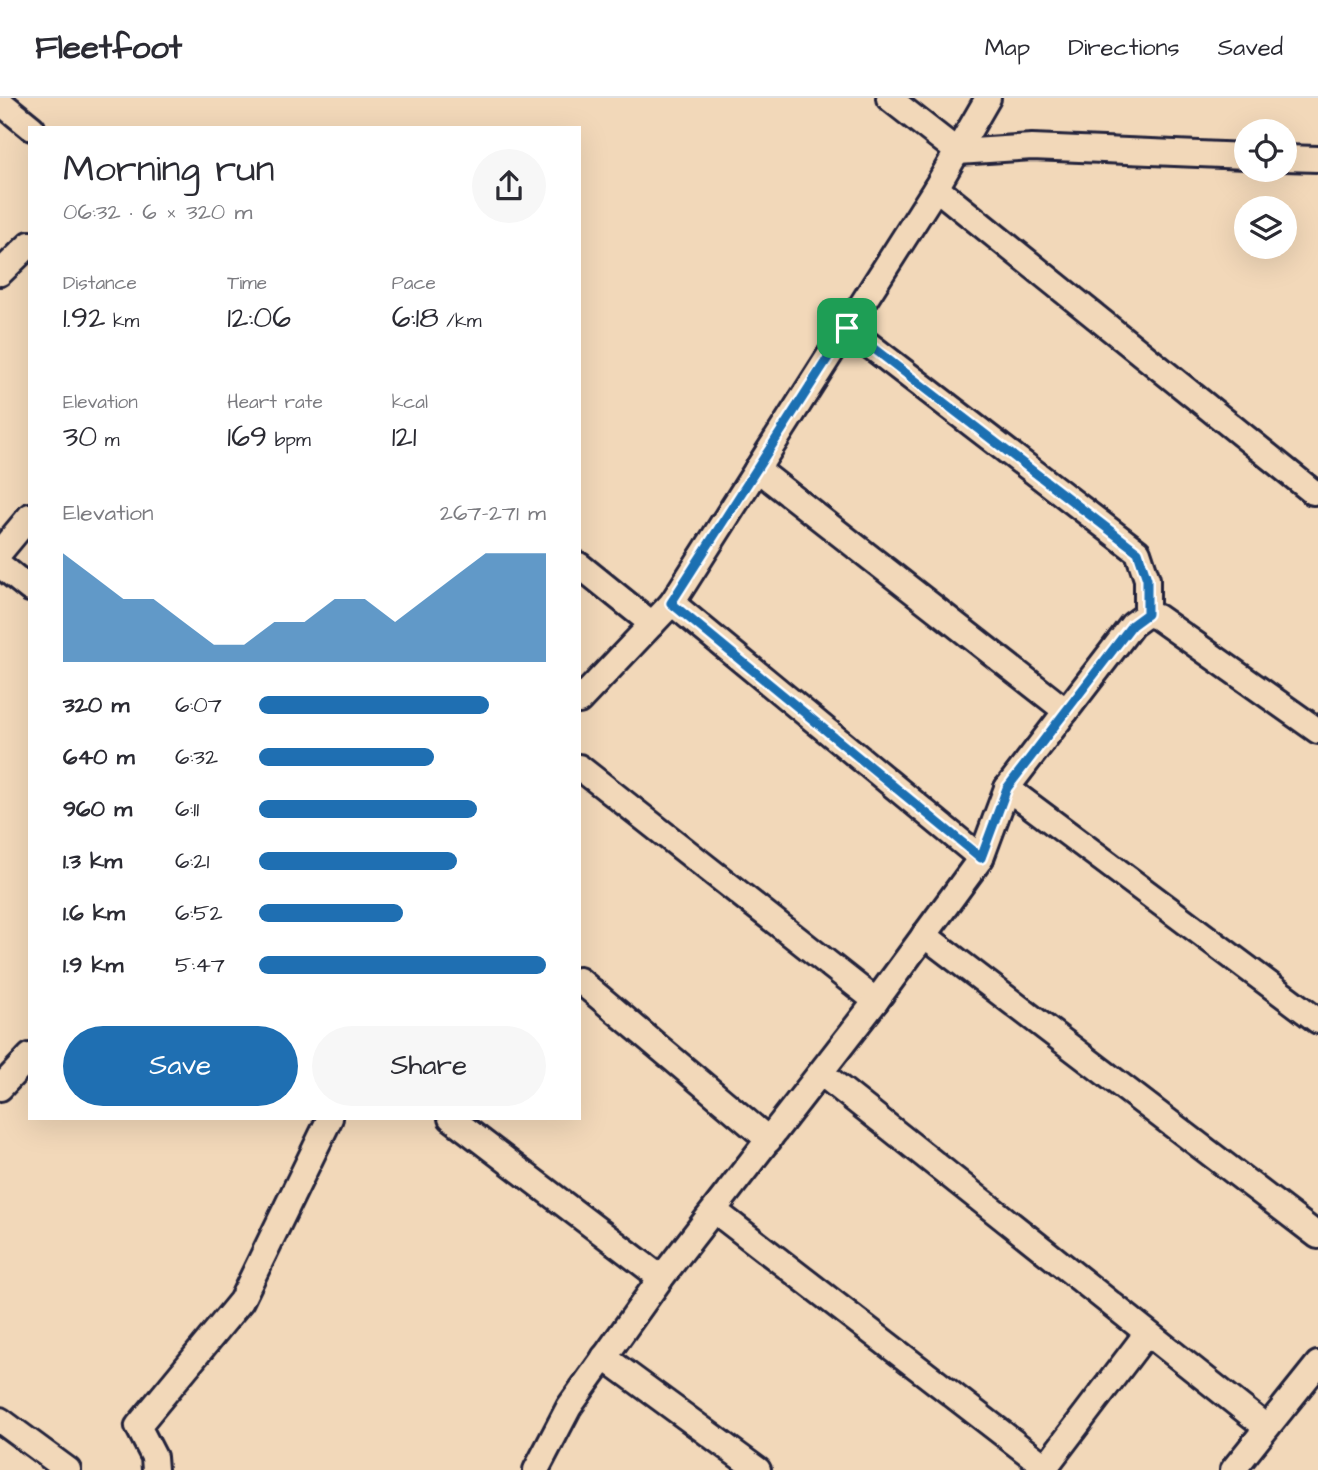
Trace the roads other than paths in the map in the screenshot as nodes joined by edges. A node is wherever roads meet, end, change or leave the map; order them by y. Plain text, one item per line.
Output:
1 (890, 98) edge
2 (988, 98) edge
3 (0, 102) edge
4 (30, 126) edge
5 (958, 152) junction
6 (1234, 155) edge
7 (1297, 158) edge
8 (1318, 159) edge
9 (936, 188) junction
10 (28, 246) edge
11 (0, 273) edge
12 (847, 328) junction
13 (757, 469) junction
14 (1313, 492) dead end
15 (28, 518) edge
16 (0, 552) edge
17 (0, 565) edge
18 (581, 567) edge
19 (28, 587) edge
20 (671, 603) junction
21 (1147, 614) junction
22 (652, 624) junction
23 (581, 699) edge
24 (1066, 711) junction
25 (1318, 731) edge
26 (581, 769) edge
27 (1007, 788) junction
28 (981, 858) junction
29 (924, 935) junction
30 (581, 982) edge
31 (877, 1001) junction
32 (1318, 1021) edge
33 (28, 1058) edge
34 (821, 1073) junction
35 (0, 1088) edge
36 (329, 1120) edge
37 (454, 1120) edge
38 (769, 1140) junction
39 (715, 1211) junction
40 (1318, 1236) edge
41 (661, 1278) junction
42 (1147, 1333) junction
43 (604, 1357) junction
44 (1318, 1364) edge
45 (0, 1420) edge
46 (1266, 1427) junction
47 (1045, 1469) edge
48 (68, 1470) edge
49 (155, 1470) edge
50 (536, 1470) edge
51 (758, 1470) edge
52 (1233, 1470) edge

1 - 5 street
2 - 5 street
3 - 4 street
5 - 6 street
5 - 9 street
7 - 8 street
9 - 12 street
9 - 14 street
10 - 11 street
12 - 13 street
12 - 21 street
13 - 20 street
13 - 24 street
15 - 16 street
17 - 19 street
18 - 22 street
20 - 22 street
20 - 28 street
21 - 24 street
21 - 25 street
22 - 23 street
24 - 27 street
26 - 31 street
27 - 28 street
27 - 32 street
28 - 29 street
29 - 31 street
29 - 40 street
30 - 38 street
31 - 34 street
33 - 35 street
34 - 38 street
34 - 42 street
36 - 49 street
37 - 41 street
38 - 39 street
39 - 41 street
39 - 47 street
41 - 43 street
42 - 46 street
42 - 47 street
43 - 50 street
43 - 51 street
44 - 46 street
45 - 48 street
46 - 52 street

